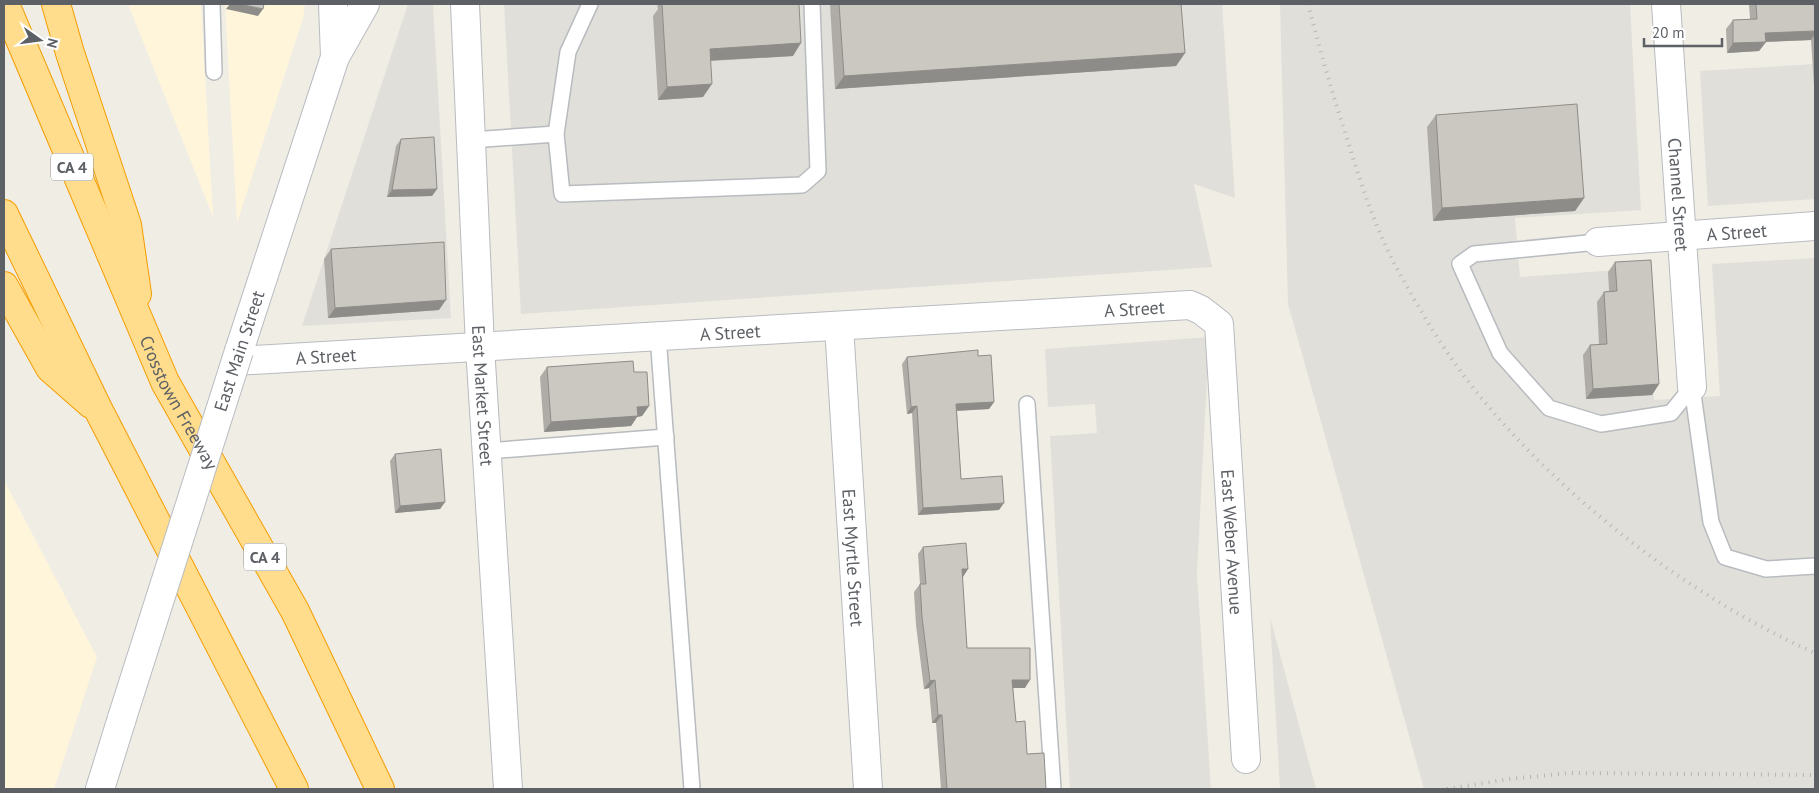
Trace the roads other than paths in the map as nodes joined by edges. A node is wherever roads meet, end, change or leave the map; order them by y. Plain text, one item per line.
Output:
1 (5, 4) edge
2 (56, 4) edge
3 (212, 4) edge
4 (333, 4) edge
5 (366, 4) edge
6 (464, 4) edge
7 (590, 4) edge
8 (812, 4) edge
9 (1666, 4) edge
10 (335, 57) junction
11 (214, 72) dead end
12 (556, 134) junction
13 (471, 140) junction
14 (4, 214) edge
15 (1815, 226) edge
16 (1682, 235) junction
17 (1598, 242) joint
18 (4, 286) edge
19 (1220, 324) joint
20 (839, 326) junction
21 (142, 330) junction
22 (658, 336) junction
23 (480, 347) junction
24 (240, 358) junction
25 (1692, 387) junction
26 (1028, 404) dead end
27 (100, 411) junction
28 (666, 437) junction
29 (487, 451) junction
30 (1815, 566) edge
31 (1246, 759) dead end
32 (100, 789) edge
33 (294, 789) edge
34 (380, 789) edge
35 (508, 789) edge
36 (692, 789) edge
37 (868, 789) edge
38 (1053, 789) edge

1 - 21 highway, Crosstown Freeway / CA 4
2 - 21 highway
3 - 11 lane
4 - 10 street
5 - 10 street, East Main Street
6 - 13 street, East Market Street
7 - 12 lane
8 - 12 lane
9 - 16 street, Channel Street
10 - 24 street, East Main Street
12 - 13 lane
13 - 23 street, East Market Street
14 - 27 highway
15 - 16 street, A Street
16 - 17 street, A Street
16 - 25 street, Channel Street
17 - 25 lane
18 - 27 highway
19 - 20 street, A Street
19 - 31 street, East Weber Avenue
20 - 22 street, A Street
20 - 37 street, East Myrtle Street
21 - 34 highway, Crosstown Freeway / CA 4
22 - 23 street, A Street
22 - 28 lane
23 - 24 street, A Street
23 - 29 street, East Market Street
24 - 32 street, East Main Street, bridge
25 - 30 lane
26 - 38 lane
27 - 33 highway
28 - 29 lane
28 - 36 lane
29 - 35 street, East Market Street

